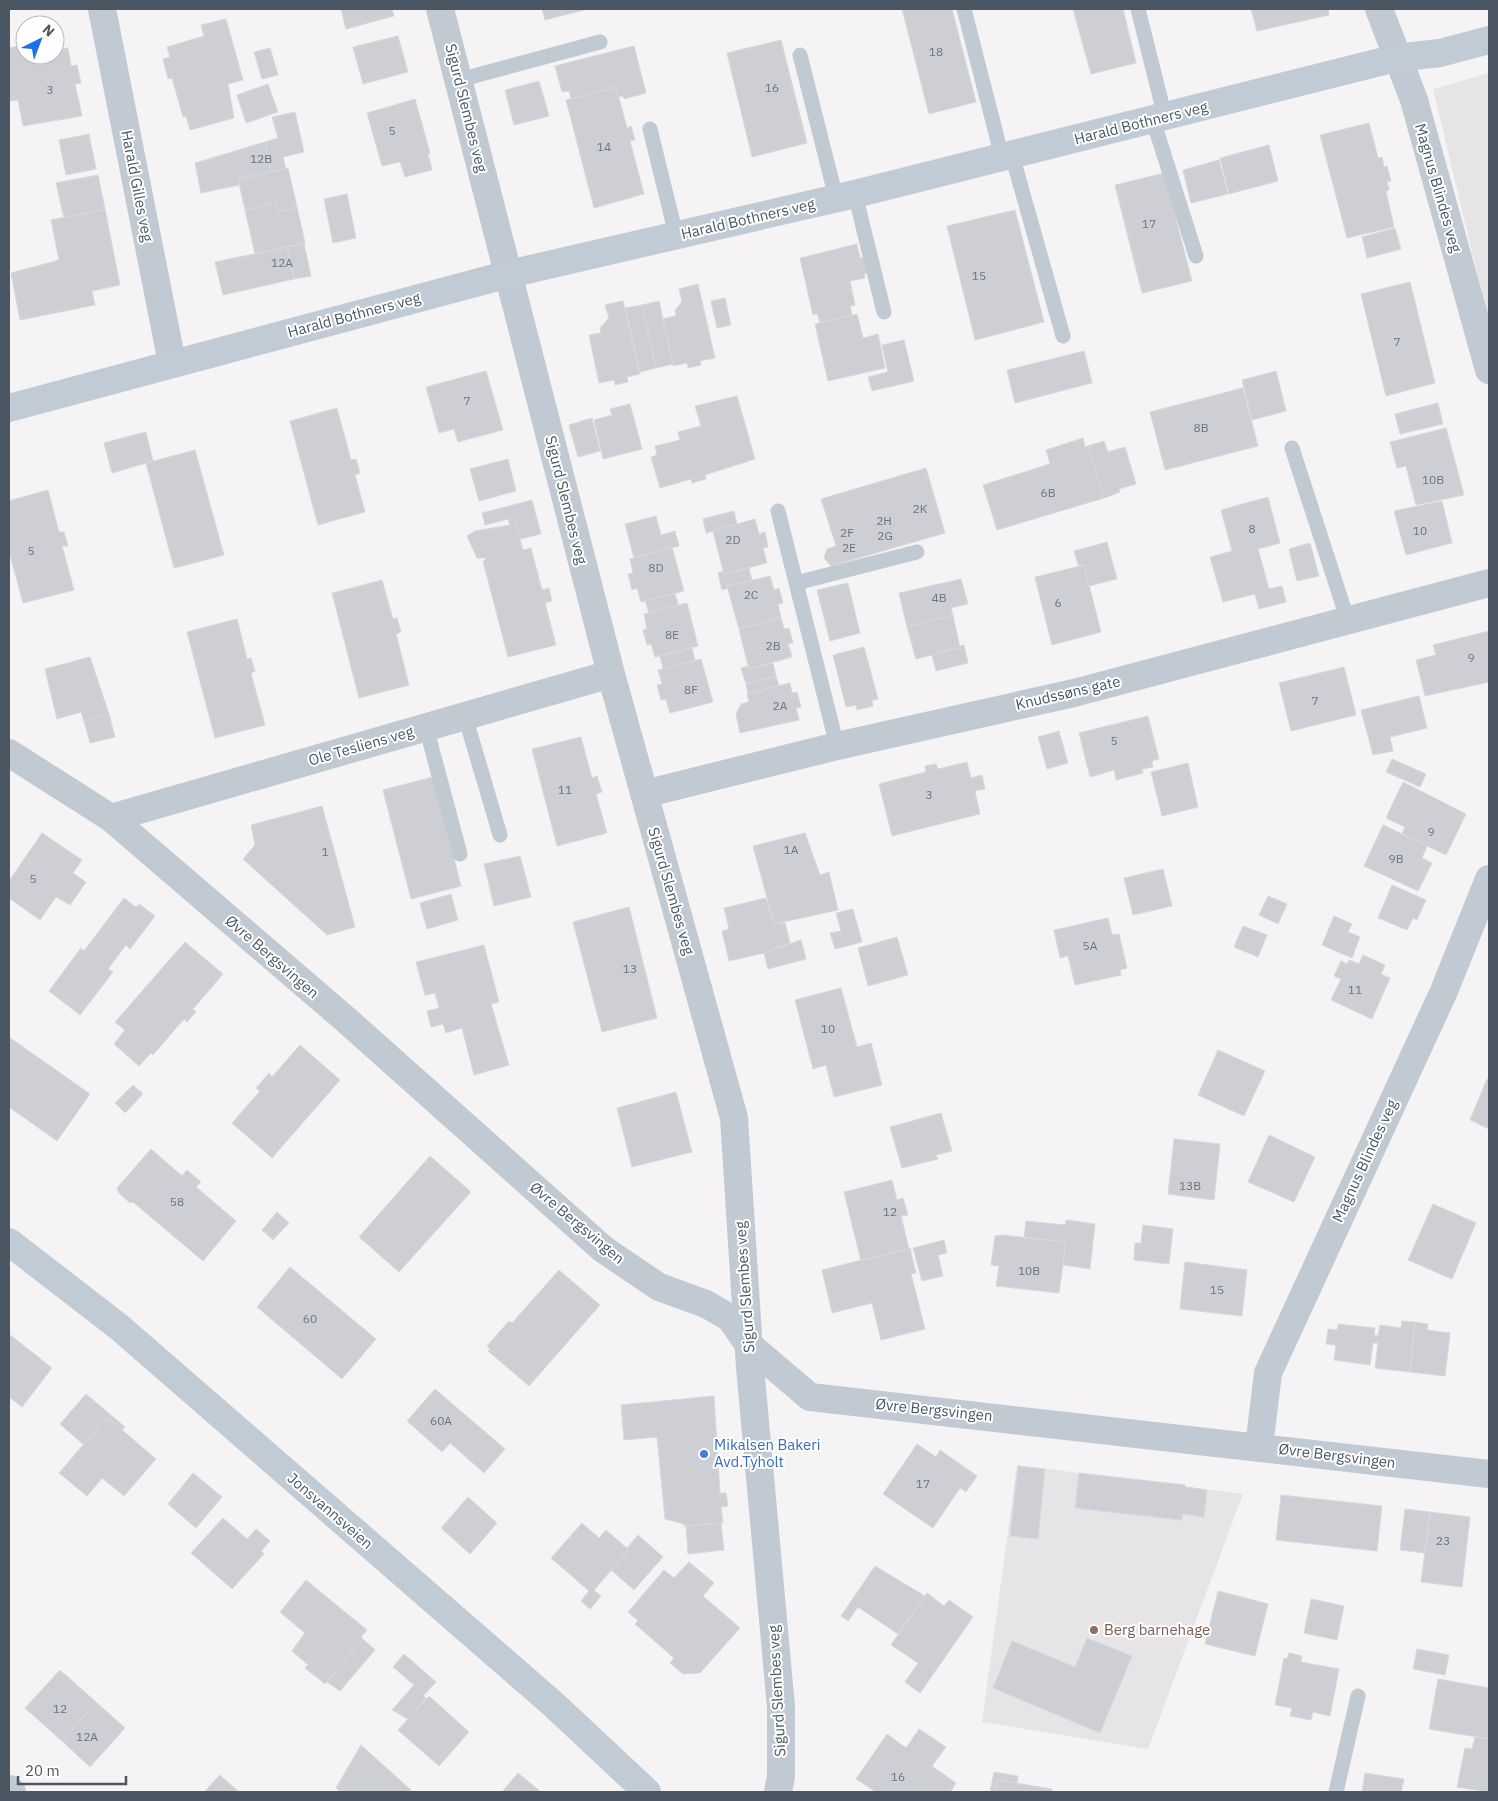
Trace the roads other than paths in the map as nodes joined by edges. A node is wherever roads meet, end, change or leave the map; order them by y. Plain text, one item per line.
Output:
1 (102, 9) edge
2 (440, 9) edge
3 (964, 9) edge
4 (1138, 9) edge
5 (1379, 9) edge
6 (1489, 40) edge
7 (600, 42) dead end
8 (800, 55) dead end
9 (1396, 58) junction
10 (459, 80) junction
11 (1159, 119) junction
12 (650, 129) dead end
13 (1007, 156) junction
14 (846, 196) junction
15 (676, 236) junction
16 (1196, 256) dead end
17 (509, 274) junction
18 (884, 312) dead end
19 (1063, 336) dead end
20 (172, 363) junction
21 (1489, 370) edge
22 (9, 408) edge
23 (1292, 448) dead end
24 (778, 511) dead end
25 (917, 552) dead end
26 (1489, 582) edge
27 (796, 583) junction
28 (1348, 620) junction
29 (611, 674) junction
30 (465, 716) junction
31 (426, 727) junction
32 (838, 746) junction
33 (9, 753) edge
34 (644, 794) junction
35 (111, 818) junction
36 (500, 835) dead end
37 (460, 854) dead end
38 (1489, 879) edge
39 (9, 1242) edge
40 (749, 1344) junction
41 (1259, 1447) junction
42 (1489, 1474) edge
43 (1358, 1696) dead end
44 (9, 1789) edge
45 (649, 1791) edge
46 (12, 1792) edge
47 (778, 1792) edge
48 (1336, 1792) edge

1 - 20 street, Harald Gilles veg
2 - 10 street, Sigurd Slembes veg
3 - 13 lane
4 - 11 lane
5 - 9 street, Magnus Blindes veg
6 - 9 street, Harald Bothners veg
7 - 10 lane
8 - 14 lane
9 - 11 street, Harald Bothners veg
9 - 21 street, Magnus Blindes veg
10 - 17 street, Sigurd Slembes veg
11 - 13 street, Harald Bothners veg
11 - 16 lane
12 - 15 lane
13 - 14 street, Harald Bothners veg
13 - 19 lane
14 - 15 street, Harald Bothners veg
14 - 18 lane
15 - 17 street, Harald Bothners veg
17 - 20 street, Harald Bothners veg
17 - 29 street, Sigurd Slembes veg
20 - 22 street, Harald Bothners veg
23 - 28 lane
24 - 27 lane
25 - 27 lane
26 - 28 street, Knudssøns gate
27 - 32 lane
28 - 32 street, Knudssøns gate
29 - 30 street, Ole Tesliens veg
29 - 34 street, Sigurd Slembes veg
30 - 31 street, Ole Tesliens veg
30 - 36 lane
31 - 35 street, Ole Tesliens veg
31 - 37 lane
32 - 34 street, Knudssøns gate
33 - 35 street, Øvre Bergsvingen
34 - 40 street, Sigurd Slembes veg
35 - 40 street, Øvre Bergsvingen
38 - 41 street, Magnus Blindes veg
39 - 45 street, Jonsvannsveien
40 - 41 street, Øvre Bergsvingen
40 - 47 street, Sigurd Slembes veg
41 - 42 street, Øvre Bergsvingen
43 - 48 lane
44 - 46 street

